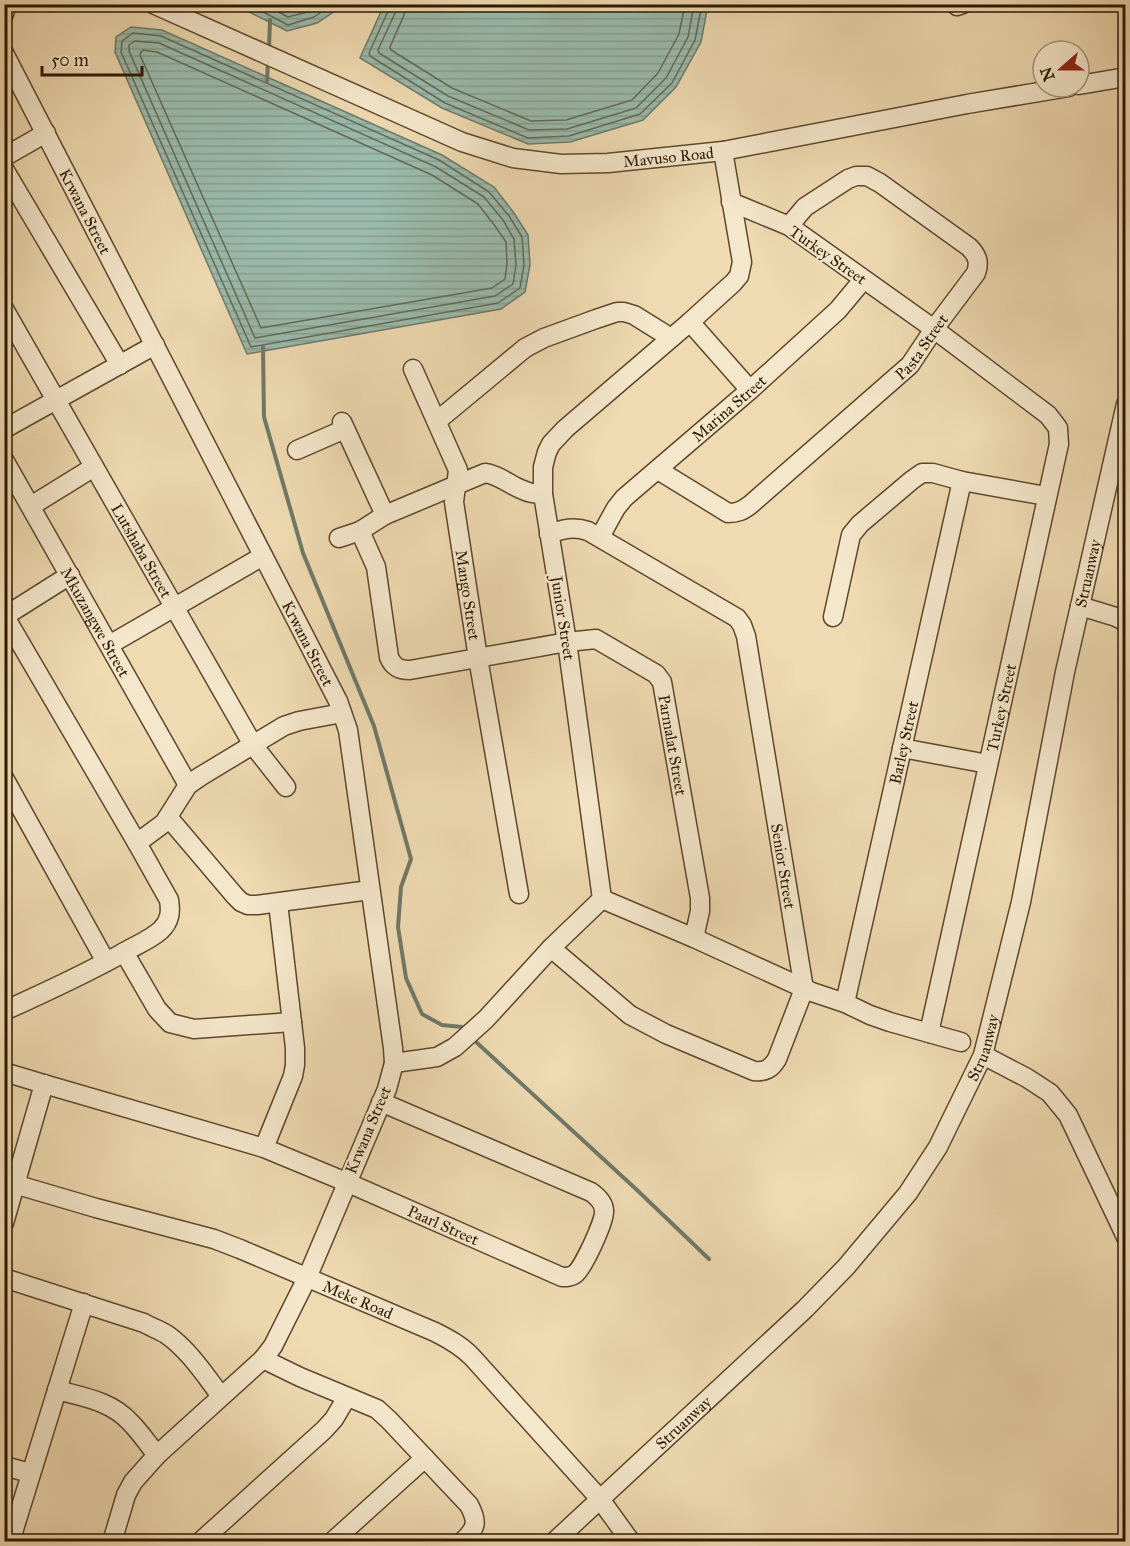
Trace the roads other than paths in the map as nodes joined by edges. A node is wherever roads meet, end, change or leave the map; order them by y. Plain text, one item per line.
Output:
1 (8, 4) edge
2 (153, 4) edge
3 (4, 14) edge
4 (4, 53) edge
5 (1125, 77) edge
6 (1091, 83) edge
7 (1031, 93) edge
8 (46, 133) junction
9 (723, 151) junction
10 (4, 157) edge
11 (4, 169) edge
12 (731, 202) junction
13 (789, 226) junction
14 (863, 280) junction
15 (4, 309) edge
16 (690, 322) junction
17 (934, 329) junction
18 (671, 338) junction
19 (155, 345) junction
20 (120, 365) junction
21 (413, 369) dead end
22 (750, 390) junction
23 (57, 401) junction
24 (1125, 404) edge
25 (437, 421) junction
26 (4, 429) edge
27 (297, 450) dead end
28 (4, 460) edge
29 (94, 467) junction
30 (658, 470) junction
31 (962, 481) junction
32 (457, 484) junction
33 (543, 494) junction
34 (1046, 496) junction
35 (30, 506) junction
36 (385, 515) junction
37 (360, 531) junction
38 (549, 534) junction
39 (600, 537) junction
40 (339, 538) dead end
41 (263, 556) junction
42 (70, 575) junction
43 (1080, 606) junction
44 (174, 607) junction
45 (5, 615) edge
46 (833, 617) dead end
47 (1125, 622) edge
48 (10, 638) edge
49 (567, 642) junction
50 (109, 645) junction
51 (478, 658) junction
52 (342, 713) junction
53 (253, 745) junction
54 (902, 748) junction
55 (988, 764) junction
56 (4, 778) edge
57 (188, 784) junction
58 (286, 787) dead end
59 (168, 817) junction
60 (137, 843) junction
61 (370, 891) junction
62 (519, 894) dead end
63 (602, 899) junction
64 (278, 903) junction
65 (694, 938) junction
66 (551, 948) junction
67 (124, 952) junction
68 (106, 962) junction
69 (804, 989) junction
70 (845, 1003) junction
71 (4, 1011) edge
72 (292, 1022) junction
73 (929, 1033) junction
74 (961, 1042) dead end
75 (983, 1054) junction
76 (394, 1063) junction
77 (4, 1072) edge
78 (44, 1084) junction
79 (381, 1102) junction
80 (264, 1148) junction
81 (346, 1182) junction
82 (10, 1183) edge
83 (4, 1223) edge
84 (1125, 1237) edge
85 (4, 1278) edge
86 (307, 1278) junction
87 (84, 1303) junction
88 (263, 1359) junction
89 (57, 1390) junction
90 (221, 1396) junction
91 (347, 1397) junction
92 (157, 1455) junction
93 (425, 1458) junction
94 (4, 1466) edge
95 (30, 1473) junction
96 (600, 1499) junction
97 (10, 1542) edge
98 (112, 1542) edge
99 (200, 1542) edge
100 (332, 1542) edge
101 (462, 1542) edge
102 (554, 1542) edge
103 (631, 1542) edge

1 - 3 street
2 - 9 street, Mavuso Road
4 - 8 street, Krwana Street
5 - 6 street
7 - 9 street, Mavuso Road
8 - 10 street
8 - 19 street, Krwana Street
9 - 12 street, Junior Street
11 - 20 street
12 - 13 street, Turkey Street
12 - 16 street, Junior Street
13 - 14 street, Turkey Street
13 - 17 street, Pasta Street
14 - 17 street, Turkey Street
14 - 22 street, Marina Street
15 - 23 street, Lutshaba Street
16 - 18 street, Junior Street
16 - 22 street
17 - 30 street, Pasta Street
17 - 34 street, Turkey Street
18 - 25 street
18 - 33 street, Junior Street
19 - 20 street
19 - 41 street, Krwana Street
20 - 23 street
21 - 25 street, Mango Street
22 - 30 street, Marina Street
23 - 26 street
23 - 29 street, Lutshaba Street
24 - 43 street, Struanway
25 - 32 street, Mango Street
27 - 36 street
28 - 35 street, Mkuzangwe Street
29 - 35 street
29 - 44 street, Lutshaba Street
30 - 39 street, Marina Street
31 - 34 street
31 - 46 street
31 - 54 street, Barley Street
32 - 33 street
32 - 36 street
32 - 51 street, Mango Street
33 - 38 street, Junior Street
34 - 55 street, Turkey Street
35 - 42 street, Mkuzangwe Street
36 - 37 street
37 - 40 street
37 - 51 street, Parmalat Street
38 - 39 street, Senior Street
38 - 49 street, Junior Street
39 - 69 street, Senior Street
41 - 44 street
41 - 52 street, Krwana Street
42 - 45 street
42 - 50 street, Mkuzangwe Street
43 - 47 street
43 - 75 street, Struanway
44 - 50 street
44 - 53 street, Lutshaba Street
45 - 48 street
48 - 60 street
49 - 51 street, Parmalat Street
49 - 63 street, Junior Street
49 - 65 street, Parmalat Street
50 - 57 street, Mkuzangwe Street
51 - 62 street, Mango Street
52 - 53 street
52 - 61 street, Krwana Street
53 - 57 street
53 - 58 street, Lutshaba Street
54 - 55 street
54 - 70 street, Barley Street
55 - 73 street, Turkey Street
56 - 68 street
57 - 59 street
59 - 60 street
59 - 64 street
60 - 67 street
61 - 64 street
61 - 76 street, Krwana Street
63 - 65 street
63 - 66 street
64 - 72 street
65 - 69 street
66 - 69 street
66 - 76 street
67 - 68 street
67 - 72 street
68 - 71 street
69 - 70 street
70 - 73 street
72 - 80 street
73 - 74 street
75 - 84 street
75 - 96 street, Struanway
76 - 79 street, Krwana Street
77 - 78 street, Paarl Street
78 - 80 street, Paarl Street
78 - 82 street
79 - 81 street, Krwana Street
79 - 81 street, Paarl Street
80 - 81 street, Paarl Street
81 - 86 street, Krwana Street
82 - 83 street
82 - 86 street, Meke Road
85 - 87 street
86 - 88 street, Krwana Street
86 - 96 street, Meke Road
87 - 89 street
87 - 90 street
88 - 90 street, Krwana Street
88 - 91 street
89 - 92 street
89 - 95 street
90 - 92 street, Krwana Street
91 - 93 street
91 - 99 street
92 - 98 street, Krwana Street
93 - 100 street
93 - 101 street
94 - 95 street
95 - 97 street
96 - 102 street, Struanway
96 - 103 street, Meke Road

